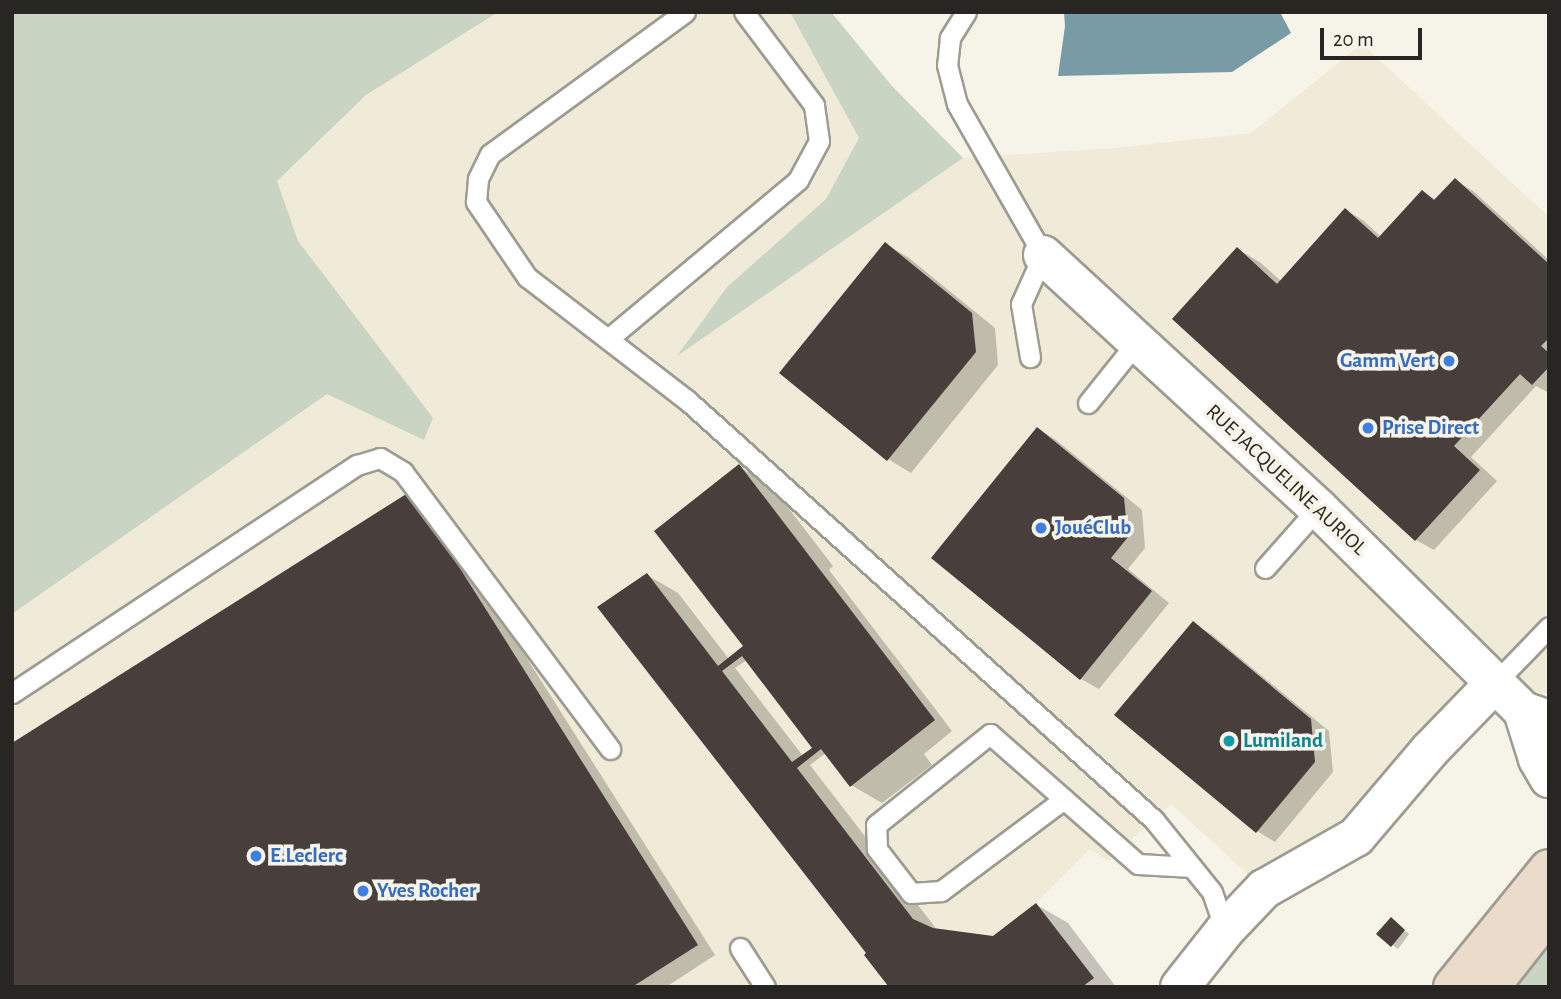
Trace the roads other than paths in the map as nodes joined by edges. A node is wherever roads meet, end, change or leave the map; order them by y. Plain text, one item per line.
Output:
1 (685, 12) edge
2 (744, 12) edge
3 (966, 12) edge
4 (1042, 256) junction
5 (608, 339) junction
6 (1136, 343) junction
7 (1030, 356) dead end
8 (1088, 403) dead end
9 (1318, 508) junction
10 (1265, 568) dead end
11 (1549, 628) edge
12 (1495, 683) junction
13 (12, 693) edge
14 (1536, 716) edge
15 (610, 749) dead end
16 (1549, 778) edge
17 (1064, 799) junction
18 (1192, 867) junction
19 (1549, 869) edge
20 (1549, 912) edge
21 (1225, 930) junction
22 (740, 948) dead end
23 (765, 987) edge
24 (1180, 987) edge
25 (1453, 987) edge
26 (1490, 987) edge

1 - 5 lane
2 - 5 lane
3 - 4 lane
4 - 6 street, RUE JACQUELINE AURIOL
4 - 7 lane
5 - 18 lane
6 - 8 lane
6 - 9 street, RUE JACQUELINE AURIOL
9 - 10 lane
9 - 12 street, RUE JACQUELINE AURIOL
11 - 12 lane
12 - 14 street, RUE JACQUELINE AURIOL
12 - 21 street
13 - 15 lane
14 - 16 street
17 - 17 lane
17 - 18 lane
18 - 21 lane
19 - 25 main road
20 - 26 main road
21 - 24 street
22 - 23 lane

